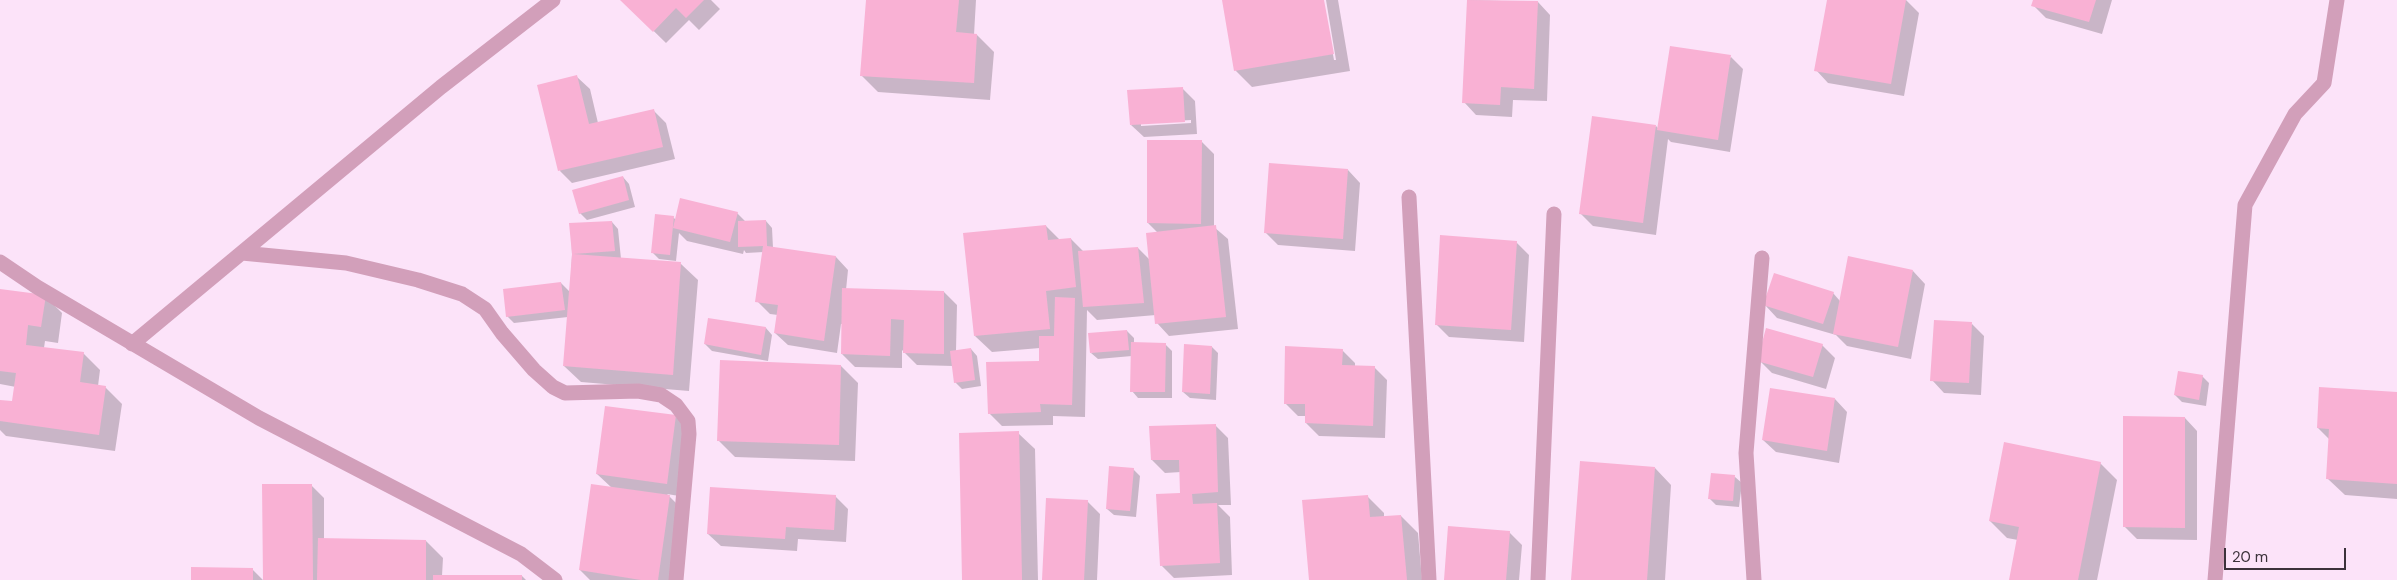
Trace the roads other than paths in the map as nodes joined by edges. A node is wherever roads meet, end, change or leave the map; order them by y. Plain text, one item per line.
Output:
1 (553, 0) edge
2 (2337, 0) edge
3 (1409, 196) dead end
4 (1554, 214) dead end
5 (242, 253) junction
6 (1762, 258) dead end
7 (0, 262) edge
8 (132, 344) junction
9 (555, 580) edge
10 (676, 580) edge
11 (1429, 580) edge
12 (1538, 580) edge
13 (1754, 580) edge
14 (2215, 580) edge

1 - 5 street
2 - 14 street
3 - 11 street
4 - 12 street
5 - 8 street
5 - 10 street
6 - 13 street
7 - 8 street
8 - 9 street

